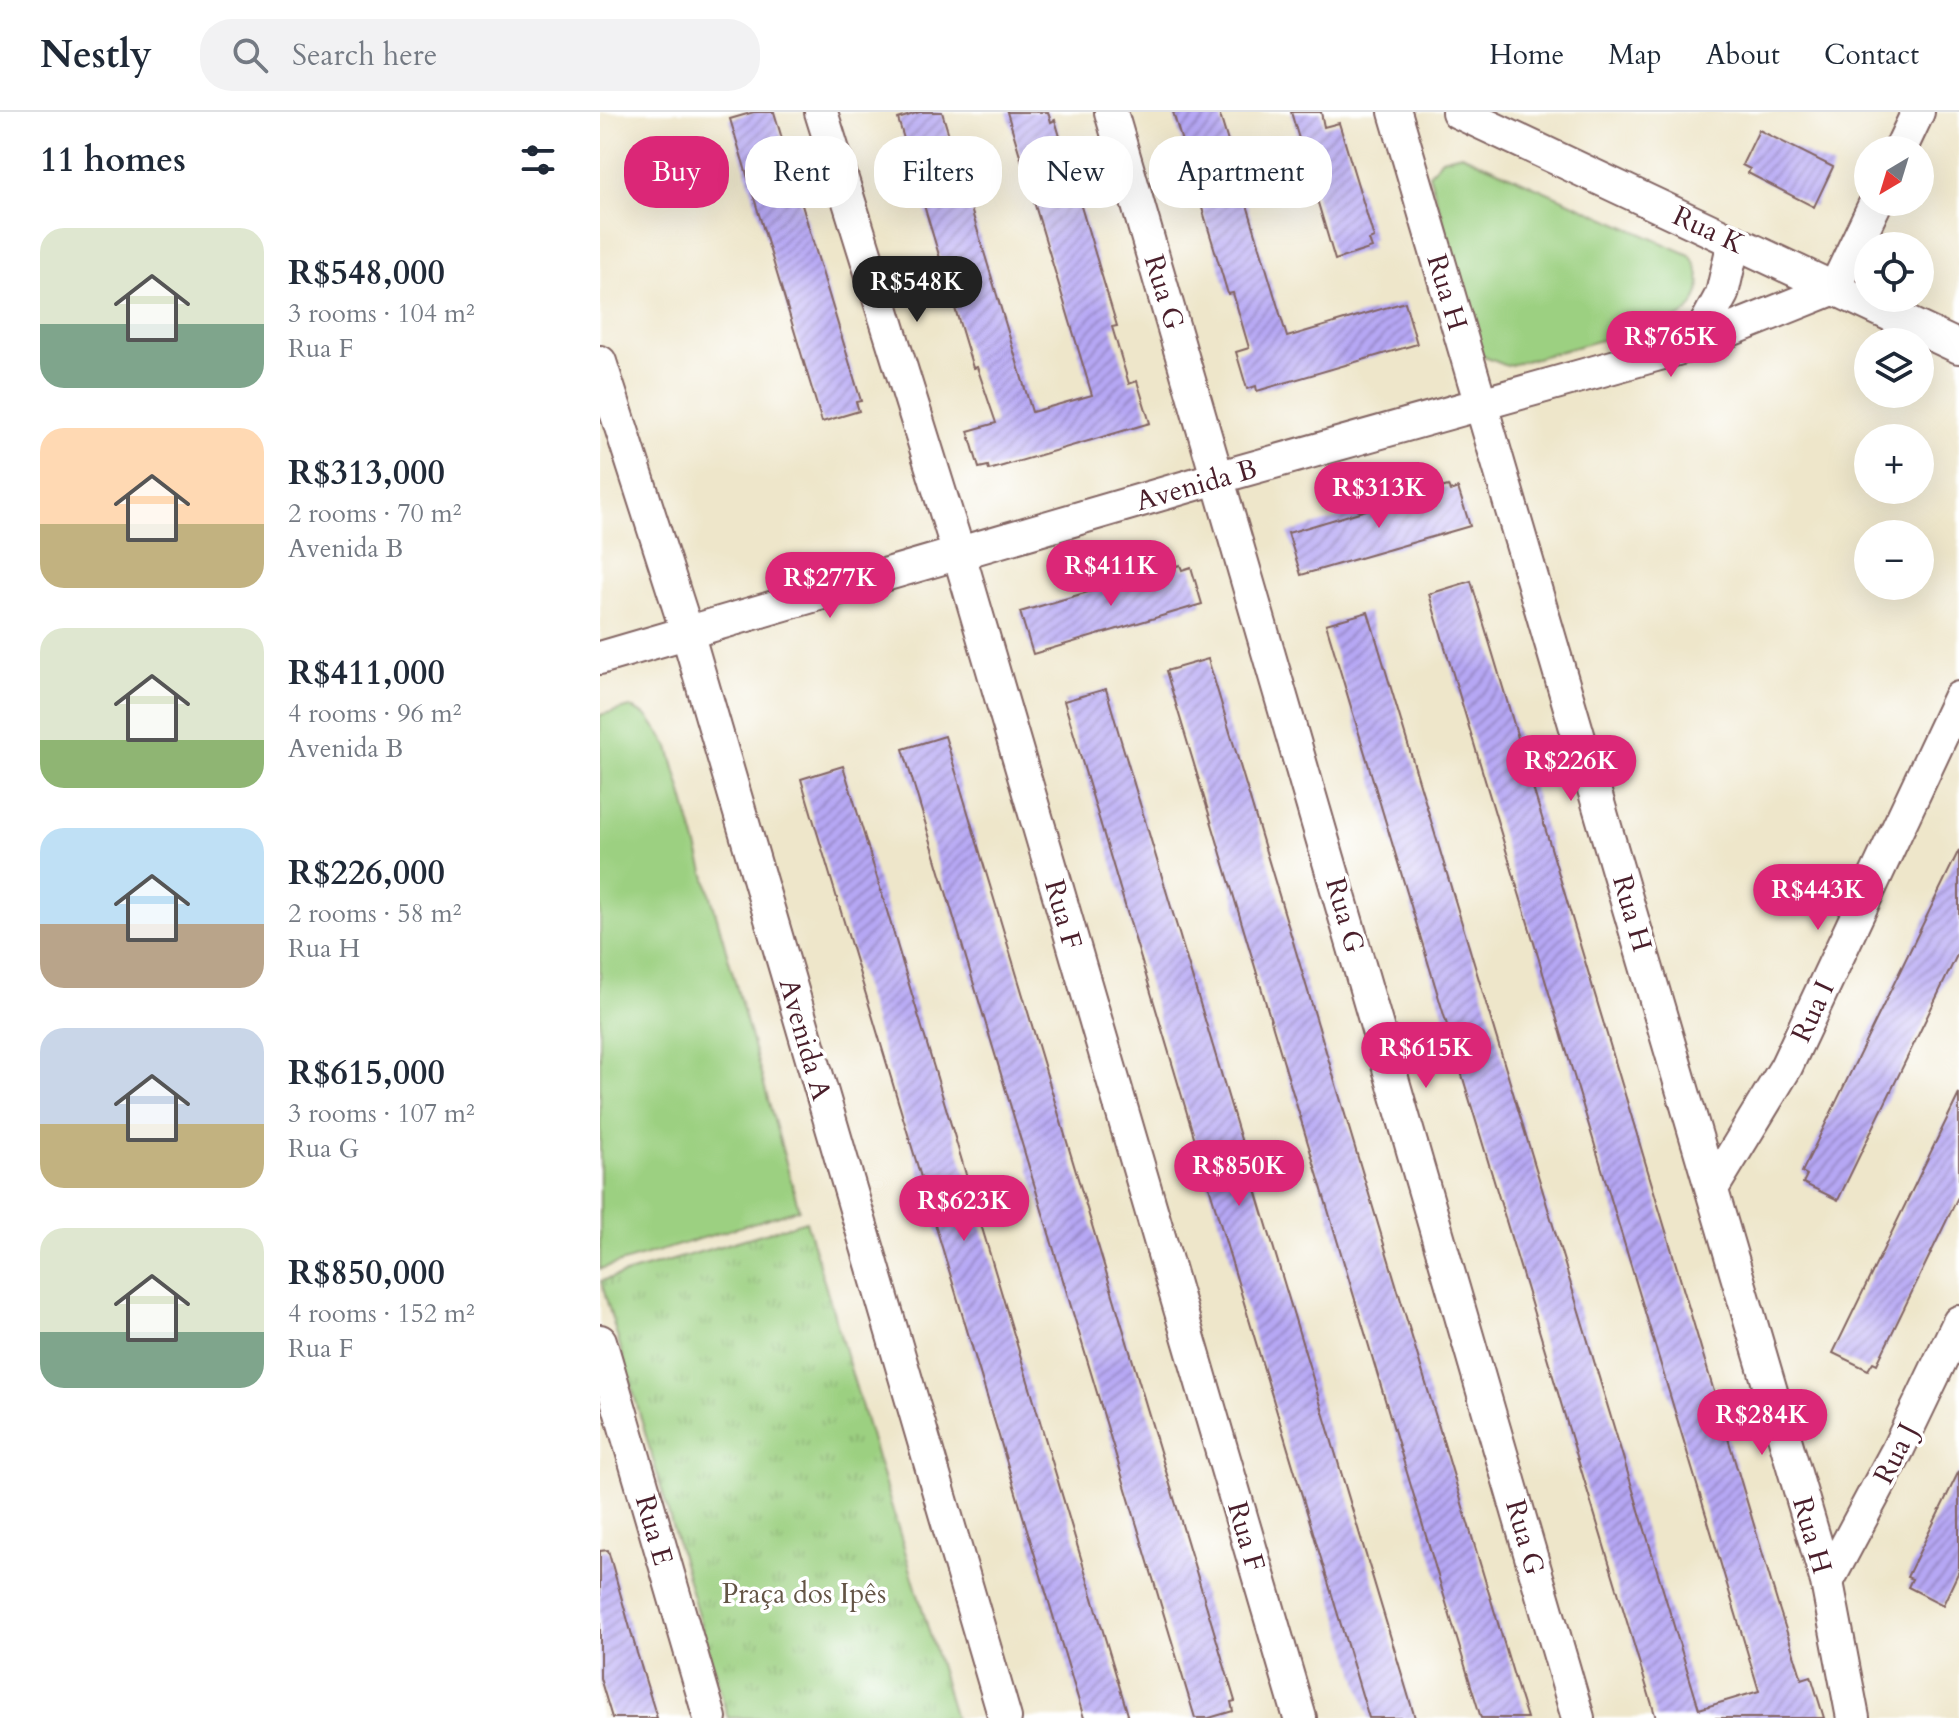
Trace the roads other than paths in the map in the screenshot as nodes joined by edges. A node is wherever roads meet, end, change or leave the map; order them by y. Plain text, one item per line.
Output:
1 (821, 112) edge
2 (1111, 112) edge
3 (1395, 112) edge
4 (1458, 112) edge
5 (1918, 112) edge
6 (1907, 136) edge
7 (1869, 216) edge
8 (1734, 241) junction
9 (1835, 288) junction
10 (1695, 344) junction
11 (1959, 347) edge
12 (600, 362) edge
13 (1483, 403) junction
14 (1220, 477) junction
15 (959, 554) junction
16 (687, 632) junction
17 (600, 658) edge
18 (1959, 698) edge
19 (1713, 1187) junction
20 (1959, 1322) edge
21 (600, 1341) edge
22 (1827, 1582) junction
23 (710, 1718) edge
24 (1005, 1718) edge
25 (1300, 1718) edge
26 (1578, 1718) edge
27 (1853, 1718) edge

1 - 15 street, Rua F
2 - 14 street, Rua G
3 - 13 street, Rua H
4 - 8 street, Rua K
5 - 6 street
7 - 9 street
8 - 9 street, Rua K
8 - 10 street
9 - 10 street, Avenida B
9 - 11 street, Rua K
10 - 13 street, Avenida B
12 - 16 street, Avenida A
13 - 14 street, Avenida B
13 - 19 street, Rua H
14 - 15 street, Avenida B
14 - 26 street, Rua G
15 - 16 street, Avenida B
15 - 25 street, Rua F
16 - 17 street, Avenida B
16 - 24 street, Avenida A
18 - 19 street, Rua I
19 - 22 street, Rua H
20 - 22 street, Rua J
21 - 23 street, Rua E
22 - 27 street, Rua H

